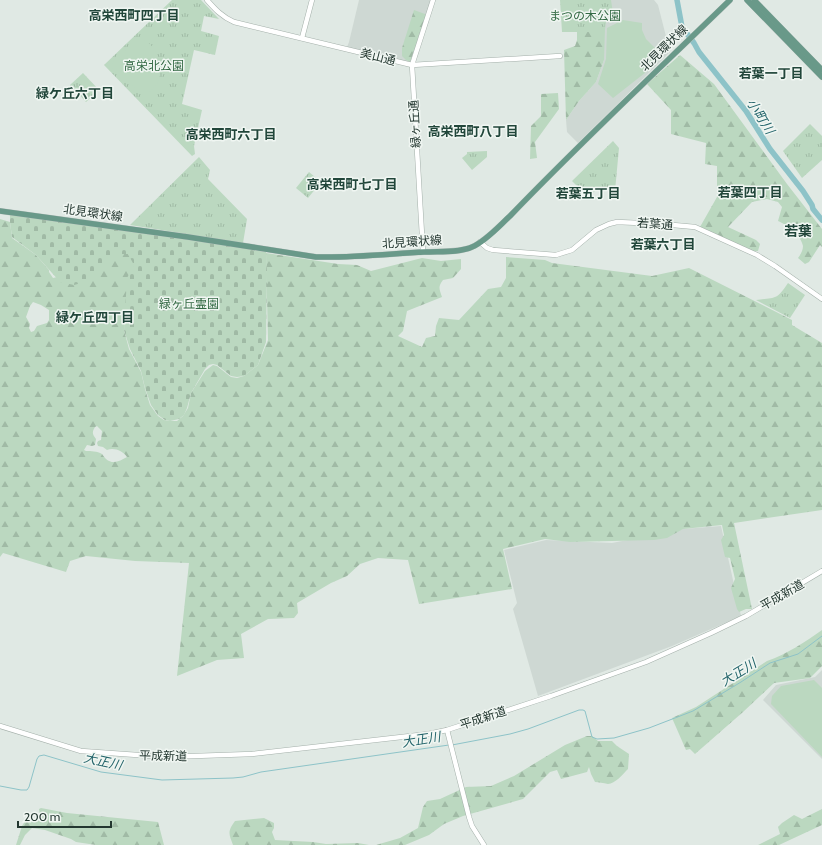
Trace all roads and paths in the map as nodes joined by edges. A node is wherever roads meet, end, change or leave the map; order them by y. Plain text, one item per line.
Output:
1 (207, 0) edge
2 (312, 0) edge
3 (434, 0) edge
4 (730, 0) edge
5 (747, 0) edge
6 (754, 0) edge
7 (302, 38) junction
8 (560, 56) dead end
9 (412, 65) junction
10 (822, 70) edge
11 (822, 77) edge
12 (0, 211) edge
13 (480, 242) junction
14 (423, 252) junction
15 (822, 299) edge
16 (822, 571) edge
17 (0, 726) edge
18 (448, 730) junction
19 (484, 845) edge

1 - 7 street, 美山通
2 - 7 street
3 - 9 street, 緑ヶ丘通
4 - 13 main road, 北見環状線
5 - 11 main road
6 - 10 main road
7 - 9 street, 美山通
8 - 9 street, 美山通
9 - 14 street, 緑ヶ丘通
12 - 14 main road, 北見環状線
13 - 14 main road, 北見環状線
13 - 15 street, 若葉通
16 - 18 street, 平成新道
17 - 18 street, 平成新道
18 - 19 street

